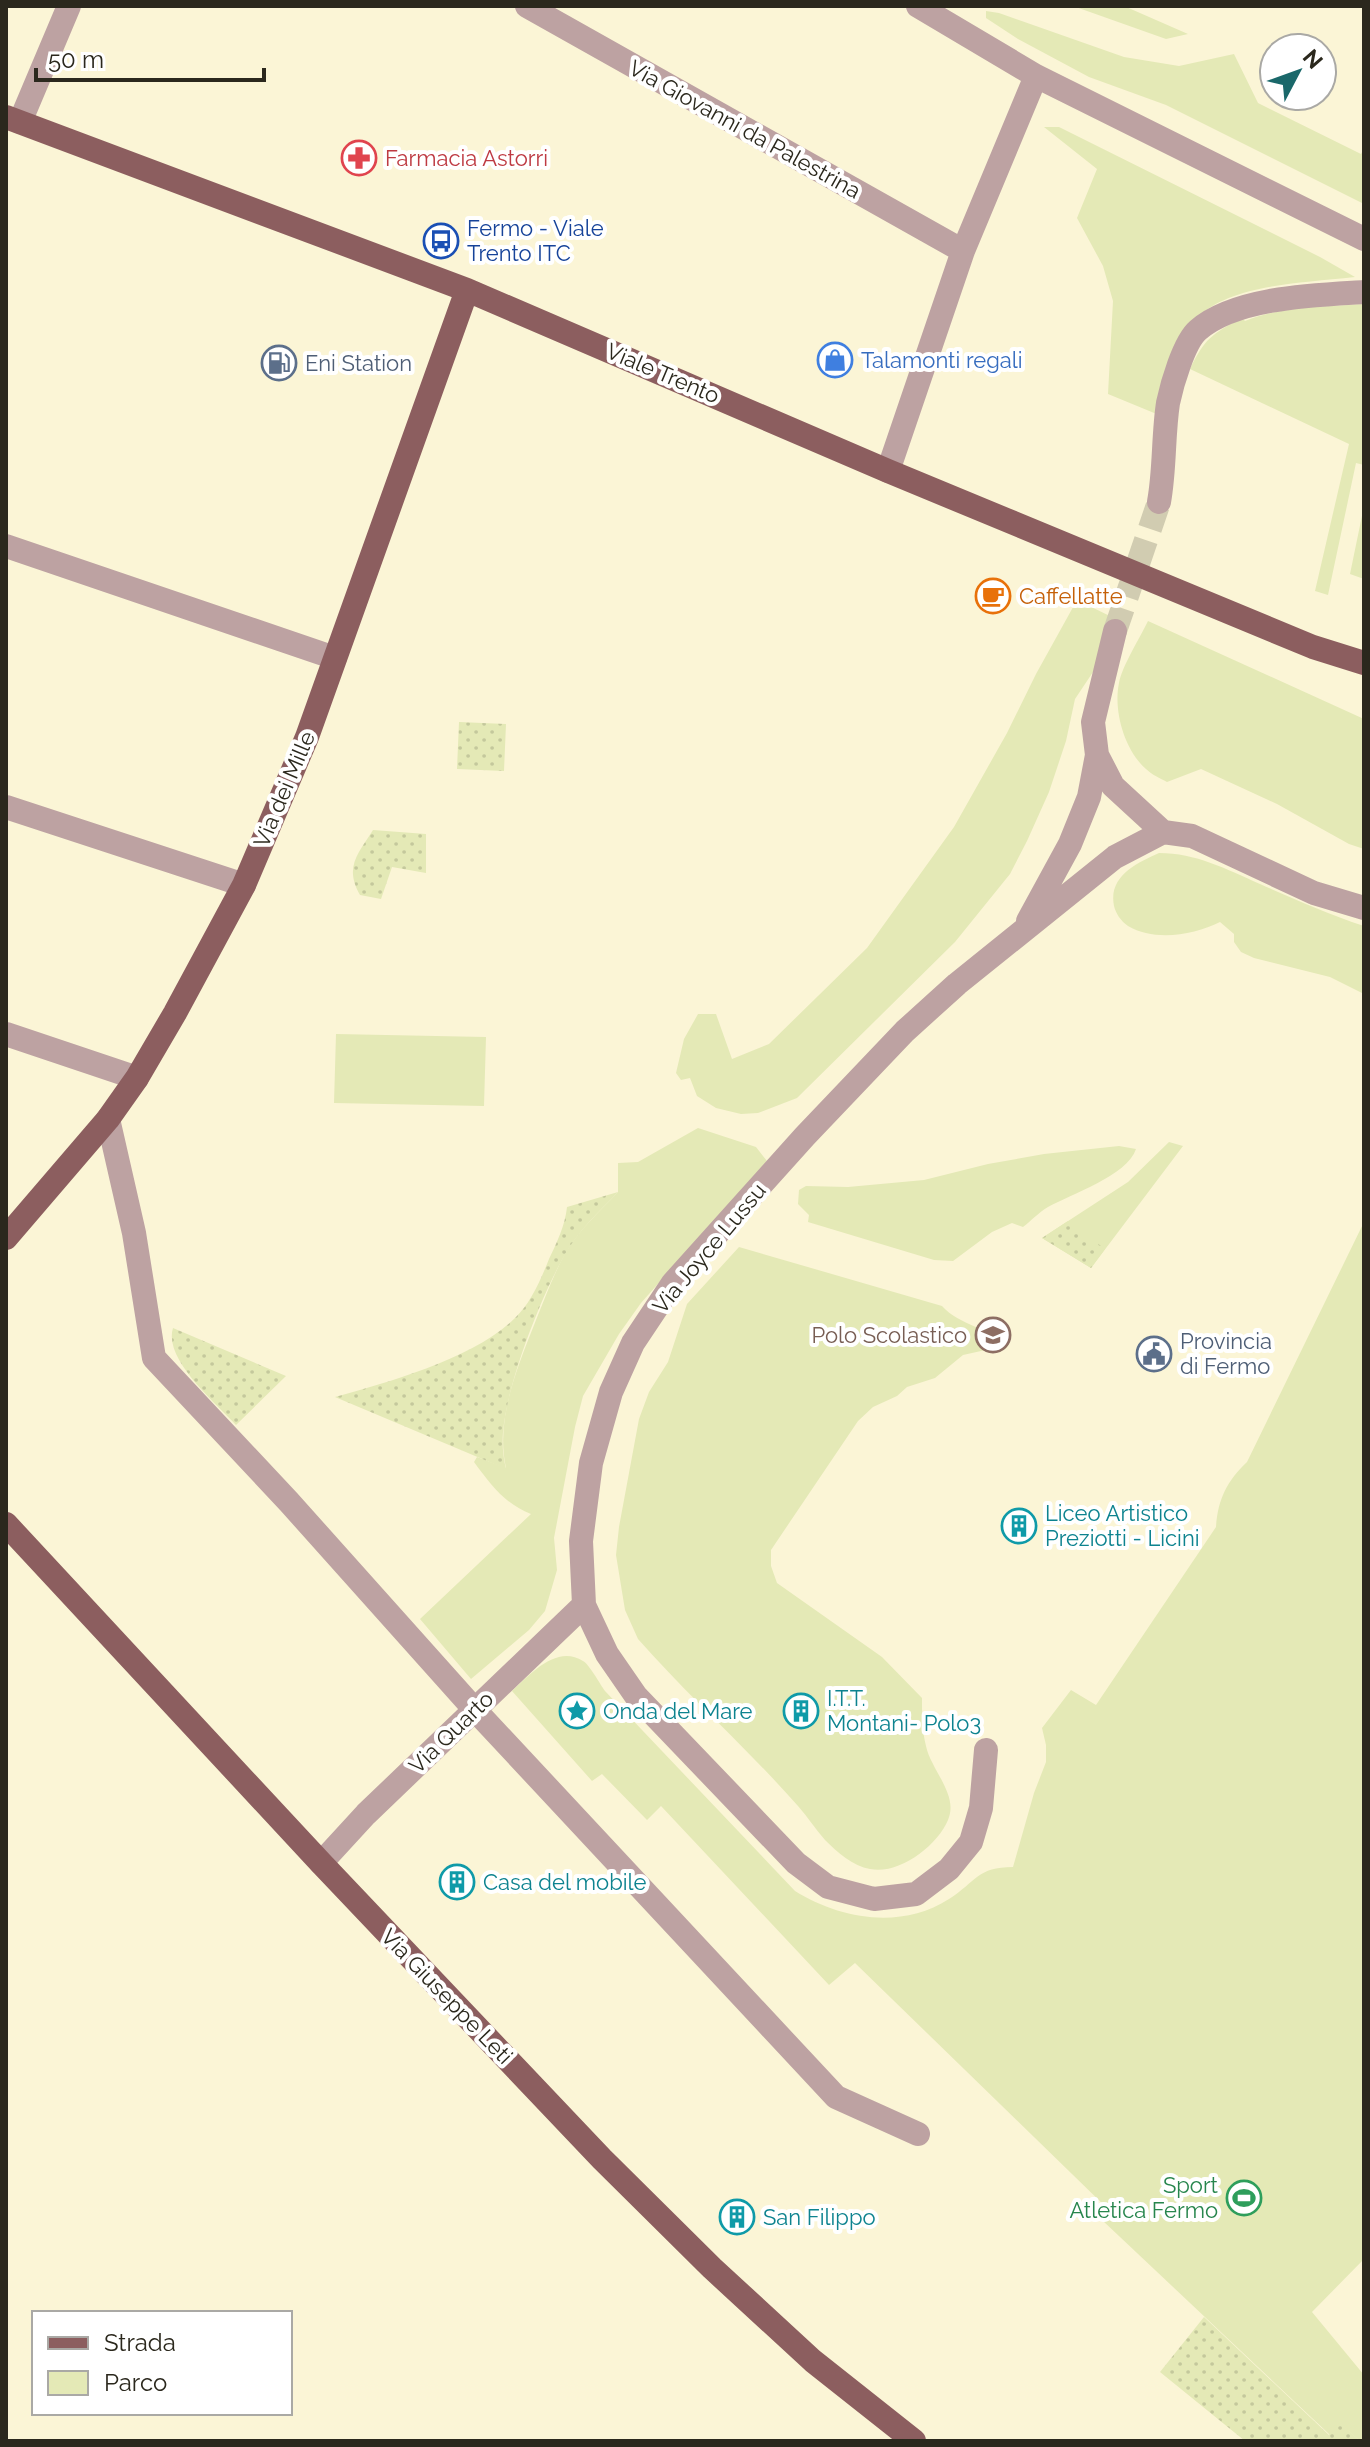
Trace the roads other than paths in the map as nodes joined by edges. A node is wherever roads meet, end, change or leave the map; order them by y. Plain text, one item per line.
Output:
1 (69, 6) edge
2 (527, 6) edge
3 (918, 6) edge
4 (1036, 76) junction
5 (13, 120) edge
6 (1364, 239) edge
7 (963, 251) junction
8 (467, 290) junction
9 (1364, 292) edge
10 (888, 471) junction
11 (1159, 502) tunnel mouth
12 (6, 546) edge
13 (1115, 631) tunnel mouth
14 (1313, 647) junction
15 (335, 658) junction
16 (1364, 663) edge
17 (1364, 680) edge
18 (1097, 755) junction
19 (6, 807) edge
20 (1163, 832) junction
21 (244, 885) junction
22 (1364, 908) edge
23 (1023, 930) junction
24 (6, 1034) edge
25 (137, 1078) junction
26 (108, 1119) junction
27 (6, 1238) edge
28 (6, 1524) edge
29 (584, 1605) junction
30 (475, 1710) junction
31 (986, 1750) dead end
32 (321, 1863) junction
33 (918, 2134) dead end
34 (914, 2441) edge

1 - 5 street
2 - 7 street, Via Giovanni da Palestrina
3 - 4 street
4 - 6 street
4 - 7 street
5 - 8 main road, Viale Trento
7 - 10 street
8 - 10 main road, Viale Trento
8 - 15 main road, Via dei Mille
9 - 11 street
10 - 14 main road, Viale Trento
12 - 15 street
13 - 18 street
14 - 16 main road, Viale Trento
14 - 17 main road, Viale Trento
15 - 21 main road, Via dei Mille
18 - 20 street
18 - 23 street
19 - 21 street
20 - 22 street
20 - 23 street, Via Joyce Lussu
21 - 25 main road, Via dei Mille
23 - 29 street, Via Joyce Lussu
24 - 25 street
25 - 26 main road, Via dei Mille
26 - 27 main road, Via dei Mille
26 - 30 street
28 - 32 main road, Via Giuseppe Leti
29 - 30 street, Via Quarto
29 - 31 street, Via Joyce Lussu
30 - 32 street, Via Quarto
30 - 33 street
32 - 34 main road, Via Giuseppe Leti

